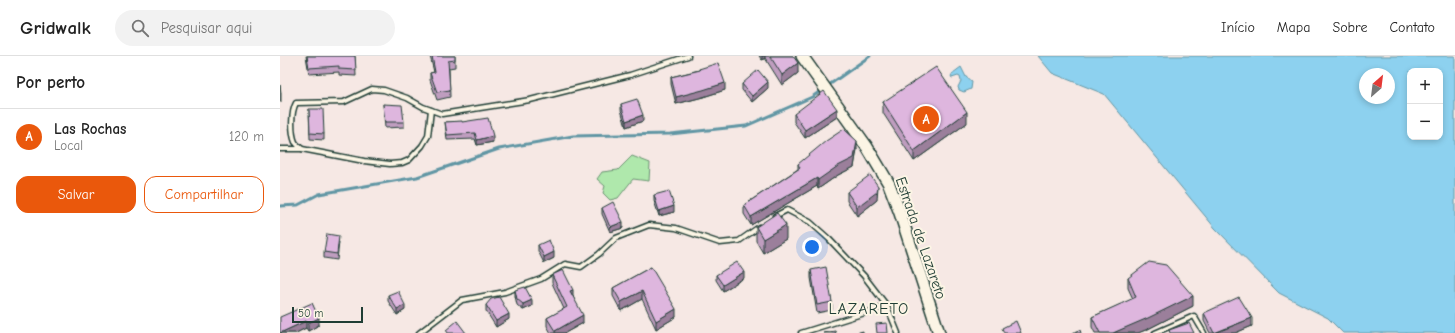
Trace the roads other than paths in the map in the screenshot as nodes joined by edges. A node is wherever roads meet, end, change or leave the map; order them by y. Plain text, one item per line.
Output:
1 (688, 56) edge
2 (802, 56) edge
3 (431, 110) junction
4 (302, 149) junction
5 (280, 150) edge
6 (773, 217) edge
7 (762, 225) edge
8 (887, 306) junction
9 (419, 333) edge
10 (801, 333) edge
11 (898, 333) edge
12 (939, 333) edge
13 (1155, 333) edge
14 (1204, 333) edge

1 - 3 lane
2 - 12 street, Estrada de Lazareto
3 - 4 lane
3 - 4 lane
4 - 5 lane
6 - 8 lane
7 - 9 lane
8 - 10 lane
8 - 11 lane
13 - 14 lane

